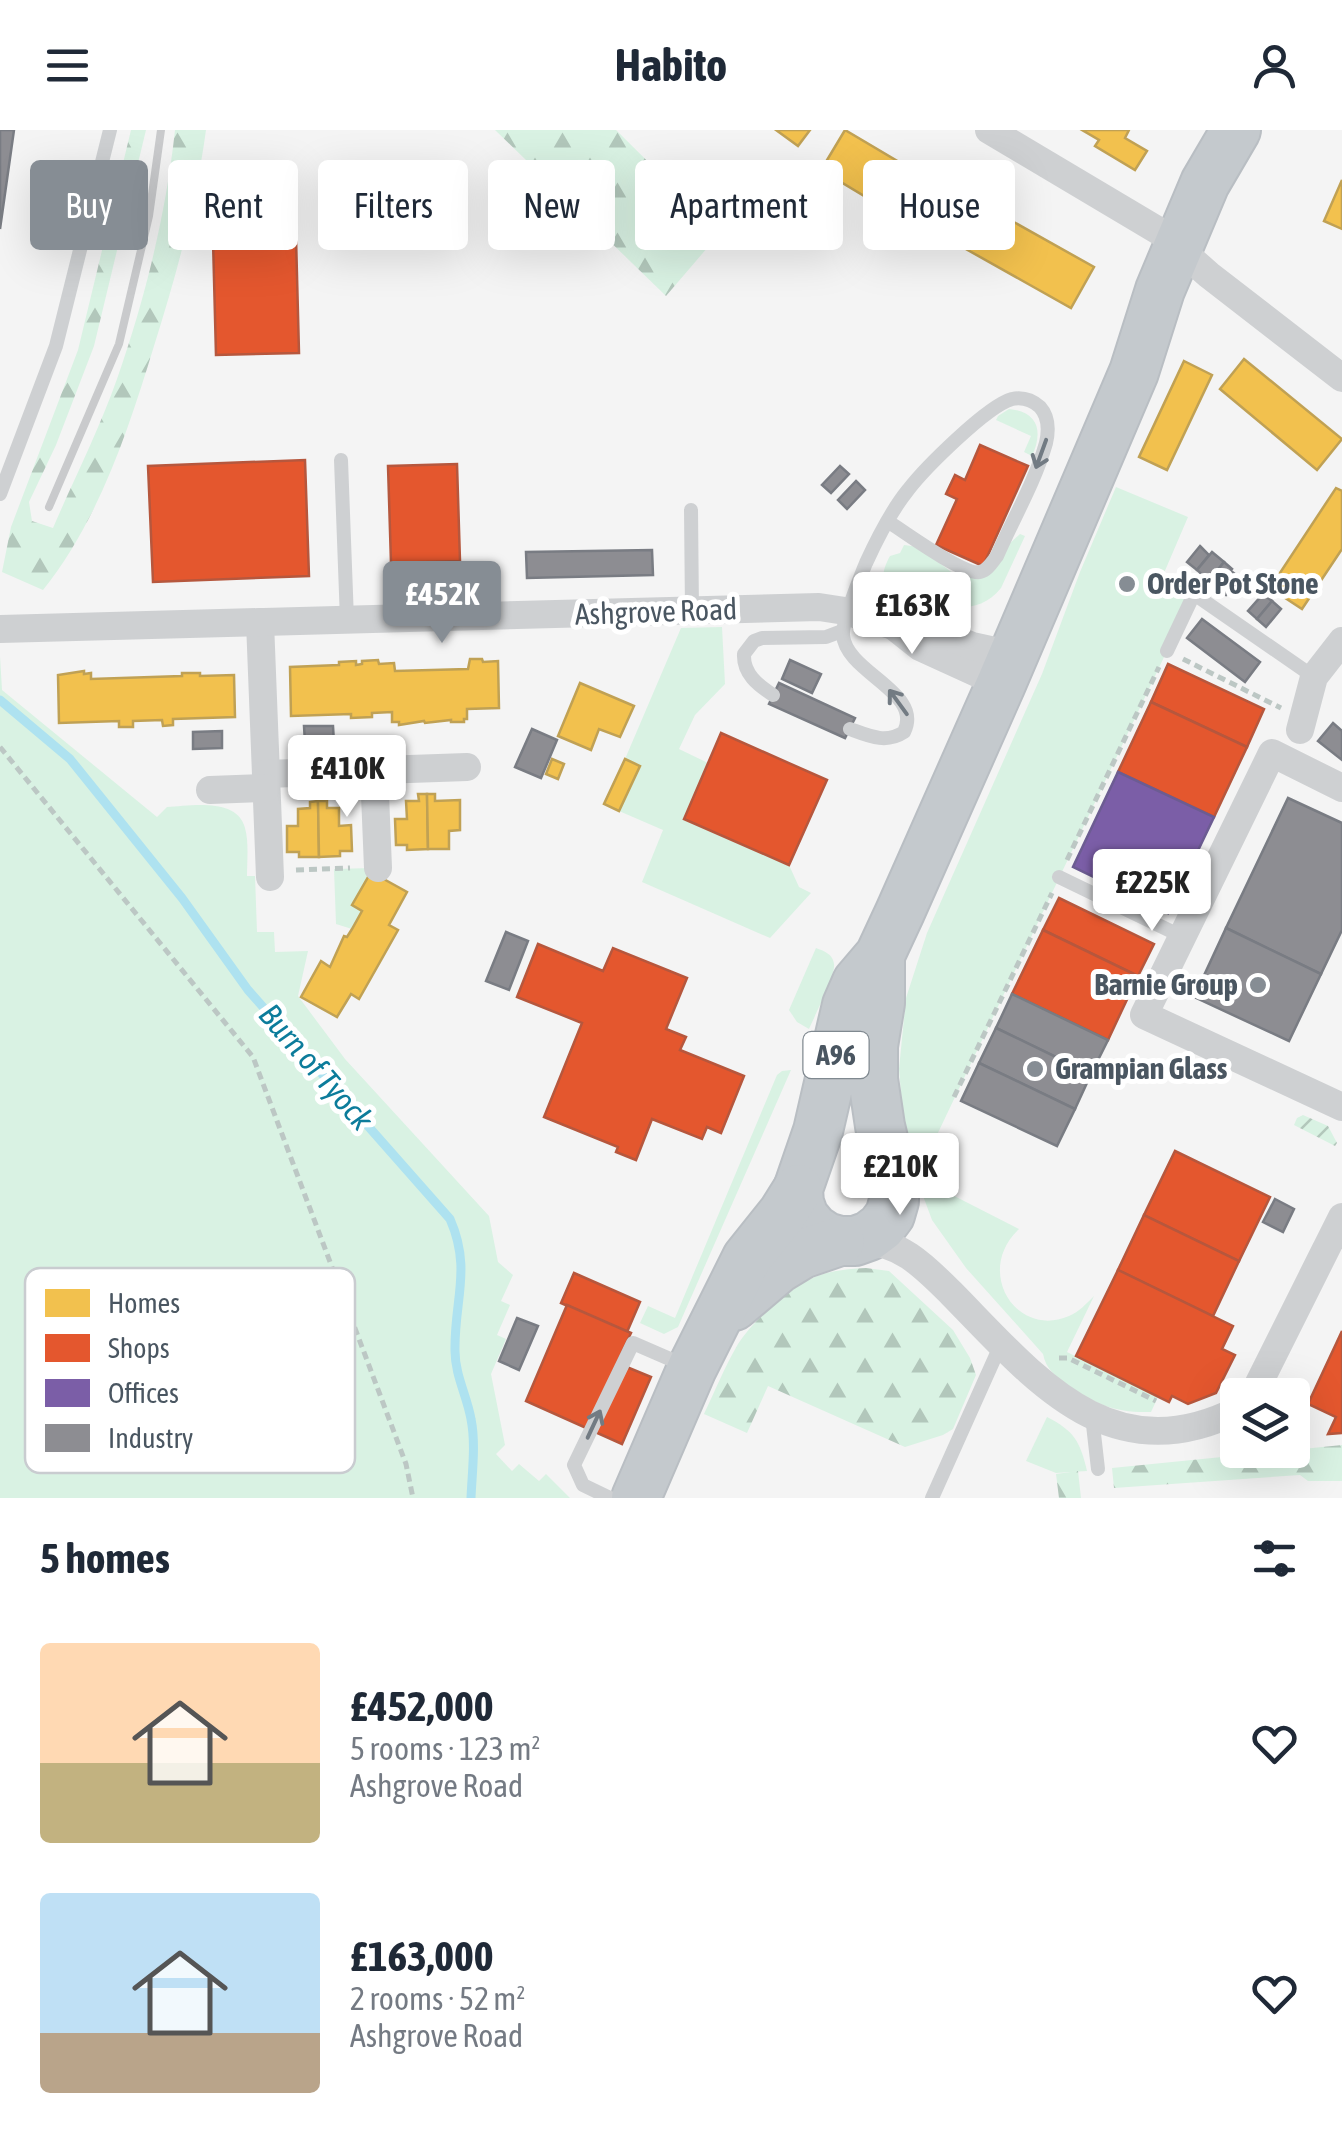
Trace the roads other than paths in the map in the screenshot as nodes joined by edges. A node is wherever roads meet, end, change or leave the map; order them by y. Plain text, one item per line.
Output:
1 (110, 130) edge
2 (988, 130) edge
3 (1238, 130) edge
4 (1186, 251) junction
5 (1342, 378) edge
6 (341, 460) dead end
7 (0, 494) edge
8 (692, 510) dead end
9 (888, 522) junction
10 (692, 610) junction
11 (346, 620) junction
12 (260, 622) junction
13 (845, 622) junction
14 (0, 630) edge
15 (1342, 641) edge
16 (1166, 651) road end
17 (1007, 670) junction
18 (1314, 677) junction
19 (773, 695) dead end
20 (850, 729) dead end
21 (1300, 730) road end
22 (467, 767) dead end
23 (374, 770) junction
24 (266, 781) junction
25 (1342, 788) edge
26 (210, 790) dead end
27 (378, 868) road end
28 (270, 874) road end
29 (1059, 877) road end
30 (1182, 937) junction
31 (880, 955) junction
32 (1342, 1108) edge
33 (803, 1176) junction
34 (892, 1177) junction
35 (1342, 1217) edge
36 (848, 1241) junction
37 (924, 1266) junction
38 (719, 1318) junction
39 (1010, 1352) junction
40 (692, 1368) junction
41 (1262, 1378) edge
42 (1092, 1416) junction
43 (1220, 1419) edge
44 (1098, 1470) dead end
45 (610, 1498) edge
46 (636, 1498) edge
47 (932, 1498) edge

1 - 7 lane
2 - 4 street
3 - 4 highway, A96
4 - 5 street
4 - 17 highway, A96
6 - 11 lane
8 - 10 lane
9 -> 9 lane
9 - 13 lane
10 - 11 street, Ashgrove Road
10 - 13 street, Ashgrove Road
11 - 12 street, Ashgrove Road
12 - 14 street, Ashgrove Road
12 - 24 street
13 - 17 street, Ashgrove Road
13 - 19 lane
20 -> 13 lane
15 - 18 street
16 - 18 lane
17 - 31 highway, A96
18 - 21 street
22 - 23 street
23 - 24 street
23 - 27 street
24 - 26 street
24 - 28 street
25 - 30 street
29 - 30 lane
30 - 32 street
31 - 33 highway, A96
31 - 34 highway, A96
33 - 34 highway
33 - 36 highway
33 - 38 highway, A96
34 - 36 highway, A96
34 - 37 street
35 - 41 street
36 - 37 street
36 - 38 highway, A96
37 - 39 street
38 - 40 highway, A96
39 - 42 street
39 - 47 lane
45 -> 40 lane
40 - 46 highway, A96
42 - 43 street
42 - 44 lane

